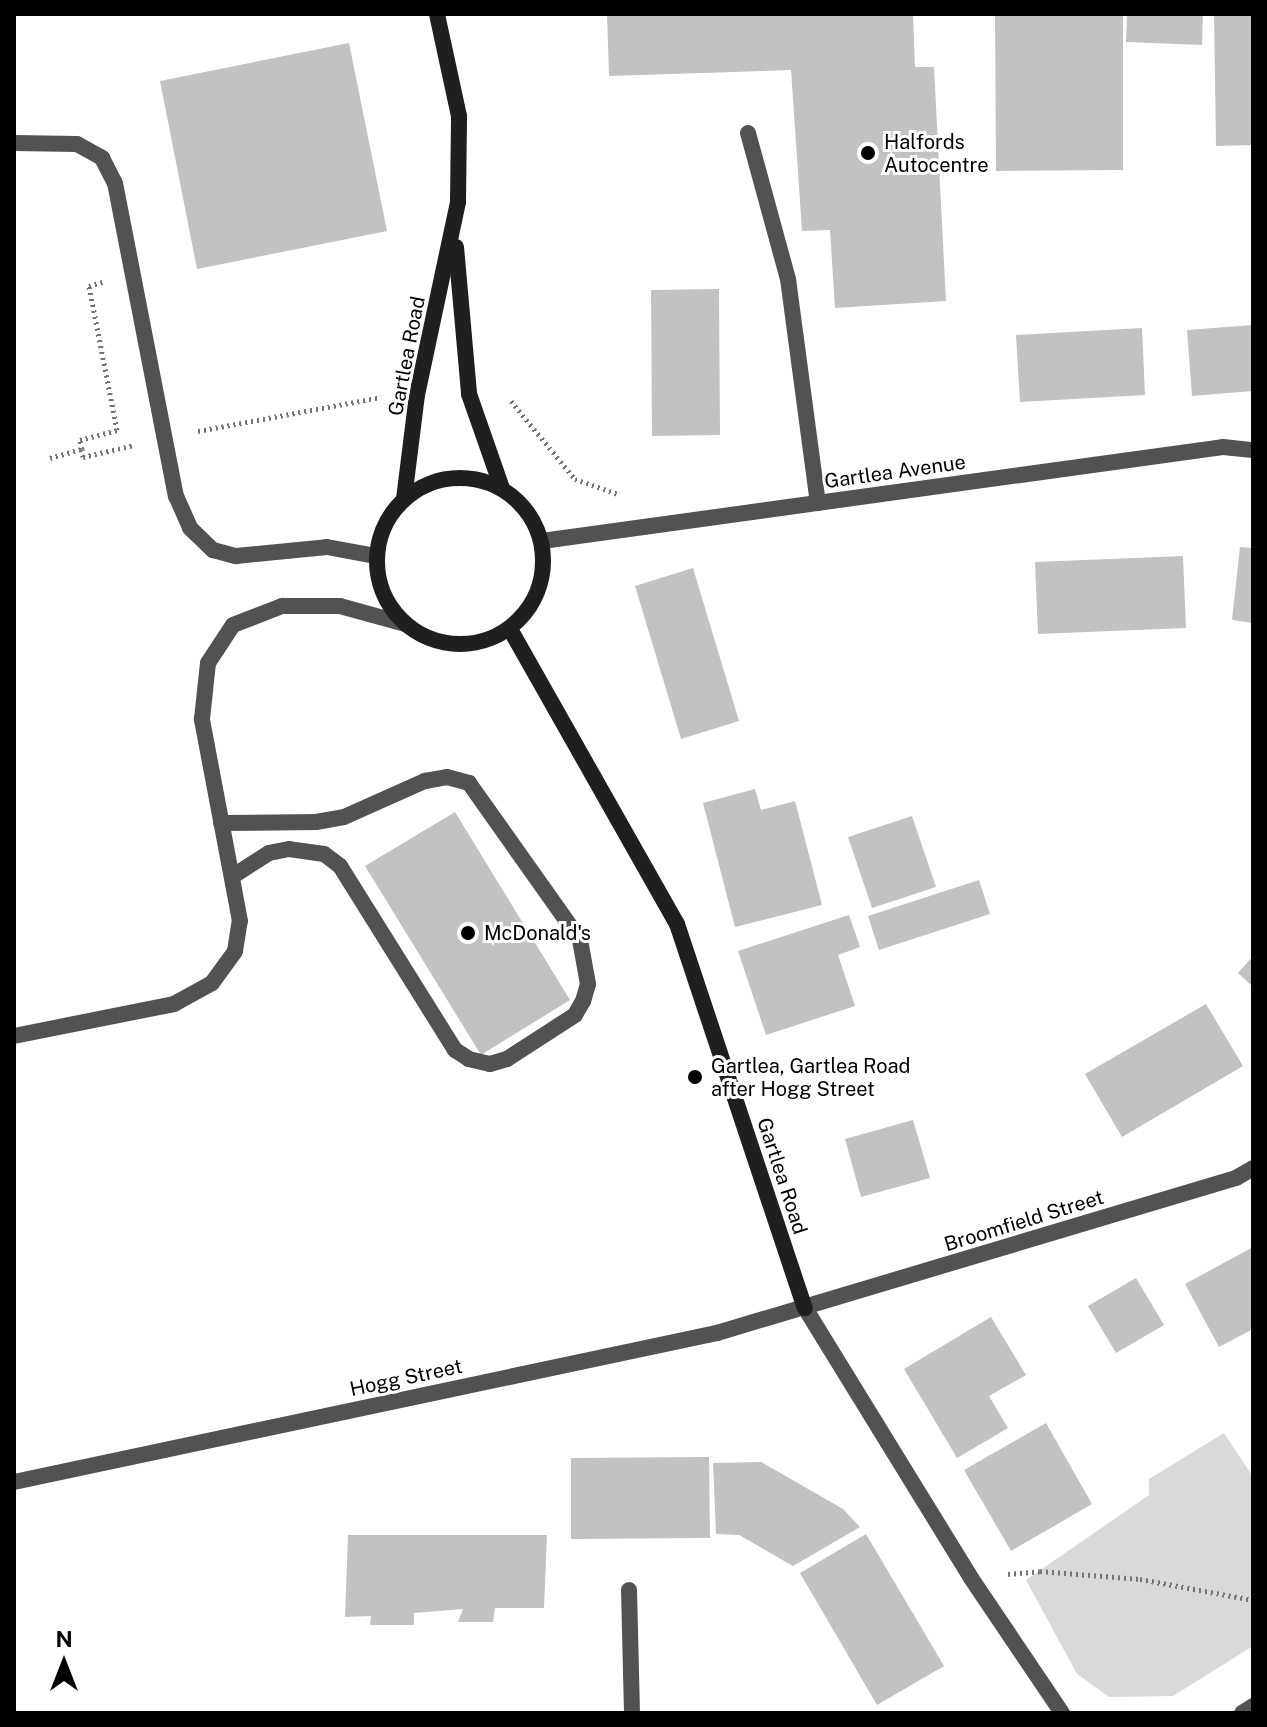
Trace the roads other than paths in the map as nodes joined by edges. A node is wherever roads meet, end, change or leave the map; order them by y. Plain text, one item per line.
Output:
1 (437, 14) edge
2 (748, 133) dead end
3 (14, 143) edge
4 (455, 221) junction
5 (1253, 450) edge
6 (502, 488) junction
7 (404, 499) junction
8 (818, 503) junction
9 (542, 541) junction
10 (376, 556) junction
11 (405, 624) junction
12 (510, 629) junction
13 (221, 823) junction
14 (233, 876) junction
15 (14, 1036) edge
16 (1253, 1168) edge
17 (805, 1308) junction
18 (14, 1482) edge
19 (629, 1590) dead end
20 (1253, 1706) edge
21 (632, 1713) edge
22 (1062, 1713) edge
23 (1242, 1713) edge

1 - 4 street, Gartlea Road
2 - 8 street
3 - 10 street
4 - 6 street, Gartlea Road
4 - 7 street, Gartlea Road
5 - 8 street, Gartlea Avenue
6 - 7 street
6 - 9 street, Gartlea Road
7 - 10 street, Gartlea Road
8 - 9 street, Gartlea Avenue
9 - 12 street, Gartlea Road
10 - 11 street
11 - 12 street
11 - 13 street
12 - 17 street, Gartlea Road
13 - 14 street
13 - 14 street
14 - 15 street
16 - 17 street, Broomfield Street
17 - 18 street, Hogg Street
17 - 22 street, Gartlea Road
19 - 21 street
20 - 23 street

